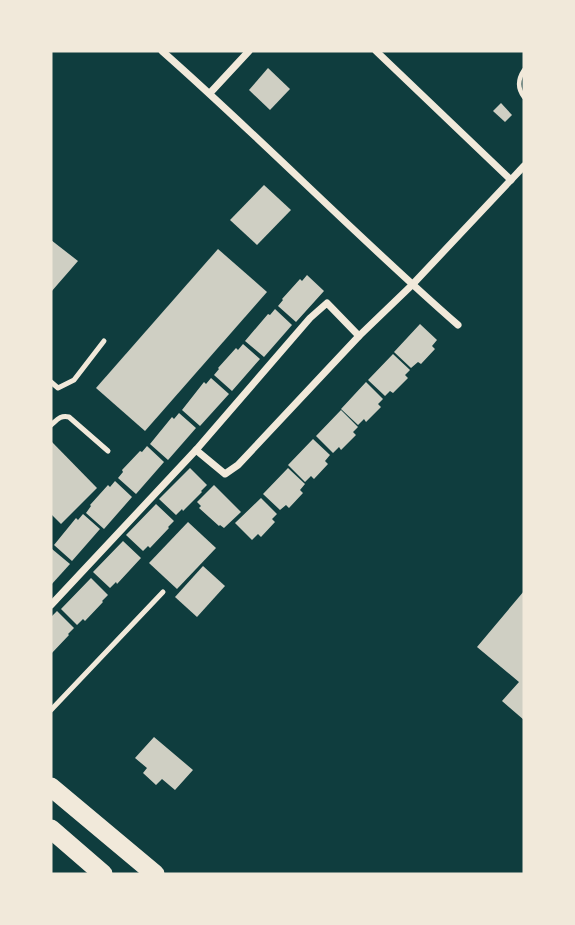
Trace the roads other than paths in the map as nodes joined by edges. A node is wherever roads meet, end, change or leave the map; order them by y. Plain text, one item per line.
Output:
1 (162, 51) edge
2 (249, 51) edge
3 (376, 51) edge
4 (210, 93) junction
5 (524, 166) edge
6 (511, 180) junction
7 (412, 285) junction
8 (458, 325) dead end
9 (359, 336) junction
10 (104, 341) dead end
11 (51, 382) edge
12 (51, 425) edge
13 (196, 450) junction
14 (108, 451) dead end
15 (163, 592) dead end
16 (51, 605) edge
17 (51, 709) edge
18 (51, 787) edge
19 (51, 829) edge
20 (103, 874) edge
21 (155, 874) edge

1 - 4 street
2 - 4 street
3 - 6 street
4 - 7 street
5 - 6 street
6 - 7 street
7 - 8 street
7 - 9 street
9 - 13 street
9 - 13 street
10 - 11 lane
12 - 14 lane
13 - 16 street
15 - 17 lane
18 - 21 highway
19 - 20 highway

